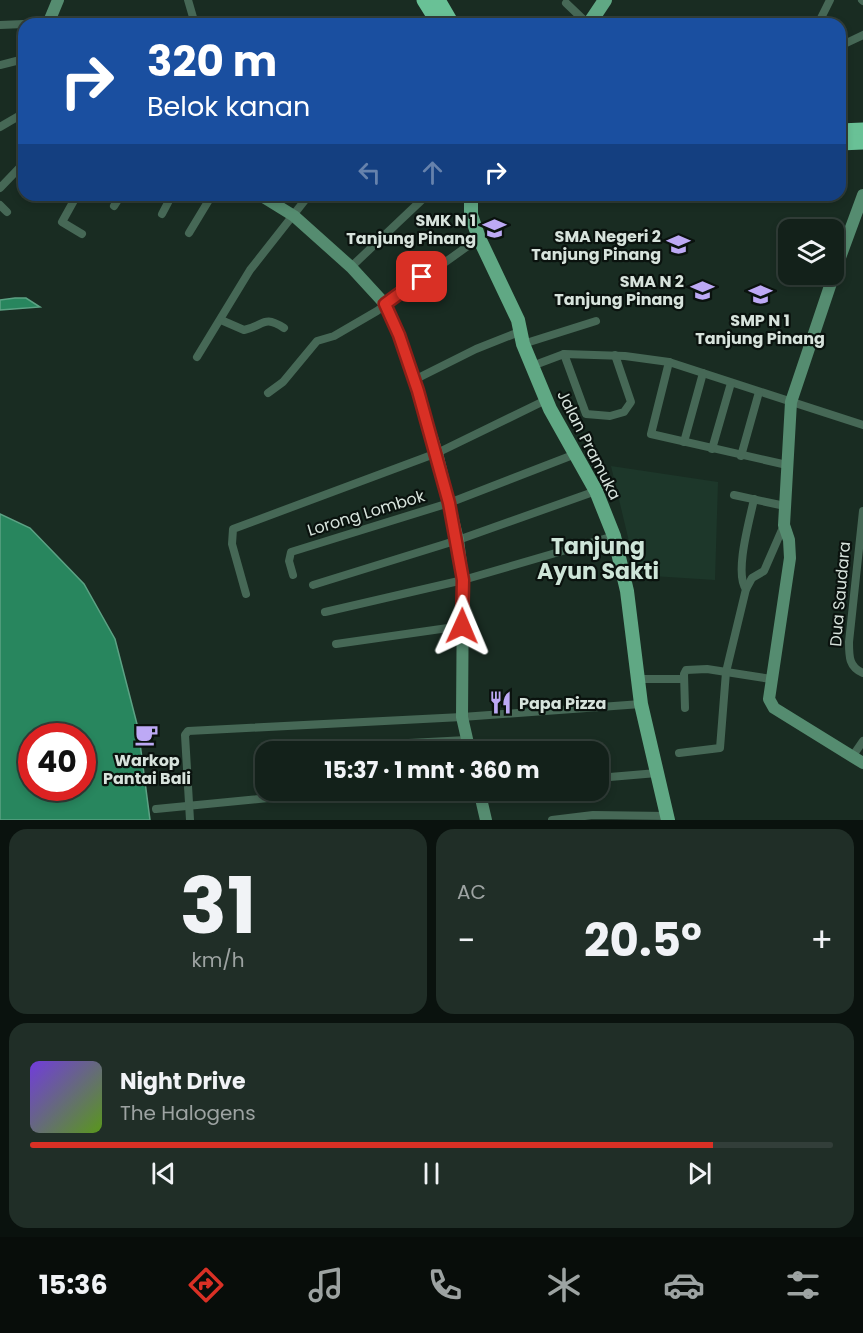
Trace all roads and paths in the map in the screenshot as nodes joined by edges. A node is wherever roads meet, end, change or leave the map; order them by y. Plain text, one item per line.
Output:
1 (58, 0) edge
2 (188, 0) edge
3 (424, 0) edge
4 (438, 0) edge
5 (605, 0) edge
6 (830, 0) edge
7 (566, 3) dead end
8 (50, 18) edge
9 (193, 18) edge
10 (435, 18) edge
11 (448, 18) edge
12 (582, 18) edge
13 (592, 18) edge
14 (821, 18) edge
15 (18, 24) edge
16 (0, 25) edge
17 (863, 36) edge
18 (846, 43) edge
19 (18, 60) edge
20 (0, 65) edge
21 (18, 116) edge
22 (0, 127) edge
23 (863, 130) edge
24 (846, 131) edge
25 (863, 142) edge
26 (846, 143) edge
27 (18, 169) edge
28 (0, 188) edge
29 (863, 195) edge
30 (74, 201) edge
31 (117, 201) edge
32 (169, 201) edge
33 (208, 201) edge
34 (270, 201) edge
35 (305, 201) edge
36 (421, 201) edge
37 (469, 201) edge
38 (0, 205) edge
39 (114, 206) dead end
40 (7, 212) dead end
41 (162, 214) dead end
42 (294, 216) junction
43 (189, 233) dead end
44 (82, 234) dead end
45 (479, 237) junction
46 (844, 247) edge
47 (351, 267) junction
48 (830, 285) edge
49 (385, 304) junction
50 (221, 320) junction
51 (596, 321) dead end
52 (284, 328) dead end
53 (521, 338) junction
54 (564, 354) junction
55 (615, 355) junction
56 (197, 357) dead end
57 (669, 362) junction
58 (532, 366) junction
59 (703, 373) junction
60 (414, 380) junction
61 (731, 383) junction
62 (759, 392) junction
63 (268, 393) dead end
64 (546, 400) junction
65 (791, 402) junction
66 (863, 425) edge
67 (684, 442) junction
68 (712, 449) junction
69 (436, 453) junction
70 (573, 455) junction
71 (741, 456) junction
72 (787, 465) junction
73 (596, 491) junction
74 (734, 495) dead end
75 (754, 499) junction
76 (449, 503) junction
77 (785, 506) junction
78 (863, 511) edge
79 (784, 525) junction
80 (614, 536) junction
81 (458, 540) junction
82 (293, 574) dead end
83 (463, 580) junction
84 (313, 585) dead end
85 (746, 589) junction
86 (246, 594) dead end
87 (325, 612) dead end
88 (462, 626) junction
89 (336, 644) dead end
90 (726, 672) junction
91 (863, 673) edge
92 (637, 679) junction
93 (684, 679) junction
94 (771, 679) junction
95 (641, 704) junction
96 (685, 708) dead end
97 (462, 717) junction
98 (468, 741) edge
99 (863, 741) edge
100 (679, 753) dead end
101 (858, 760) edge
102 (657, 773) junction
103 (609, 777) edge
104 (255, 800) edge
105 (482, 801) edge
106 (188, 807) junction
107 (156, 809) dead end
108 (667, 818) edge
109 (190, 820) edge
110 (486, 820) edge
111 (552, 820) edge

1 - 8 street
2 - 9 street
3 - 10 highway
4 - 11 highway
5 - 13 main road
6 - 14 street
7 - 12 street
15 - 16 street
17 - 18 street
19 - 20 street
21 - 22 street
23 - 24 highway
25 - 26 highway
27 - 28 street
29 - 46 street
30 - 44 street
31 - 39 street
32 - 41 street
33 - 43 street
34 - 42 street
35 - 42 street
36 - 47 street
37 - 45 main road, Jalan Pramuka
38 - 40 street
42 - 47 street
42 - 50 street
45 - 49 street
45 - 53 main road, Jalan Pramuka
47 - 49 street
48 - 65 street
49 - 60 street
49 - 63 street
50 - 52 street
50 - 56 street
51 - 53 street
53 - 58 main road, Jalan Pramuka
53 - 60 street
54 - 55 street
54 - 55 street
54 - 58 street
55 - 57 street
57 - 59 street
57 - 67 street
58 - 64 main road, Jalan Pramuka
59 - 61 street
59 - 67 street
60 - 69 street
61 - 62 street
61 - 68 street
62 - 65 street
62 - 71 street
64 - 69 street
64 - 70 main road, Jalan Pramuka
65 - 66 street
65 - 72 street
67 - 68 street
68 - 71 street
69 - 76 street
69 - 86 street
70 - 73 main road, Jalan Pramuka
70 - 76 street, Lorong Lombok
71 - 72 street
72 - 77 street
73 - 80 main road, Jalan Pramuka
73 - 81 street
74 - 75 street
75 - 77 street
75 - 85 street
76 - 81 street
76 - 82 street, Lorong Lombok
77 - 79 street
78 - 91 street, Dua Saudara
79 - 85 street
79 - 94 street
80 - 83 street
80 - 92 main road, Jalan Pramuka
81 - 83 street
81 - 84 street
83 - 87 street
83 - 88 street
85 - 90 street
88 - 89 street
88 - 97 street
90 - 93 street
90 - 94 street
90 - 100 street
92 - 93 street
92 - 95 main road, Jalan Pramuka
93 - 96 street
94 - 101 street
95 - 97 street
95 - 102 main road, Jalan Pramuka
97 - 98 street
97 - 106 street
99 - 101 street
102 - 103 street
102 - 108 main road, Jalan Pramuka
104 - 106 street
105 - 110 street
106 - 107 street
106 - 109 street
108 - 111 street

